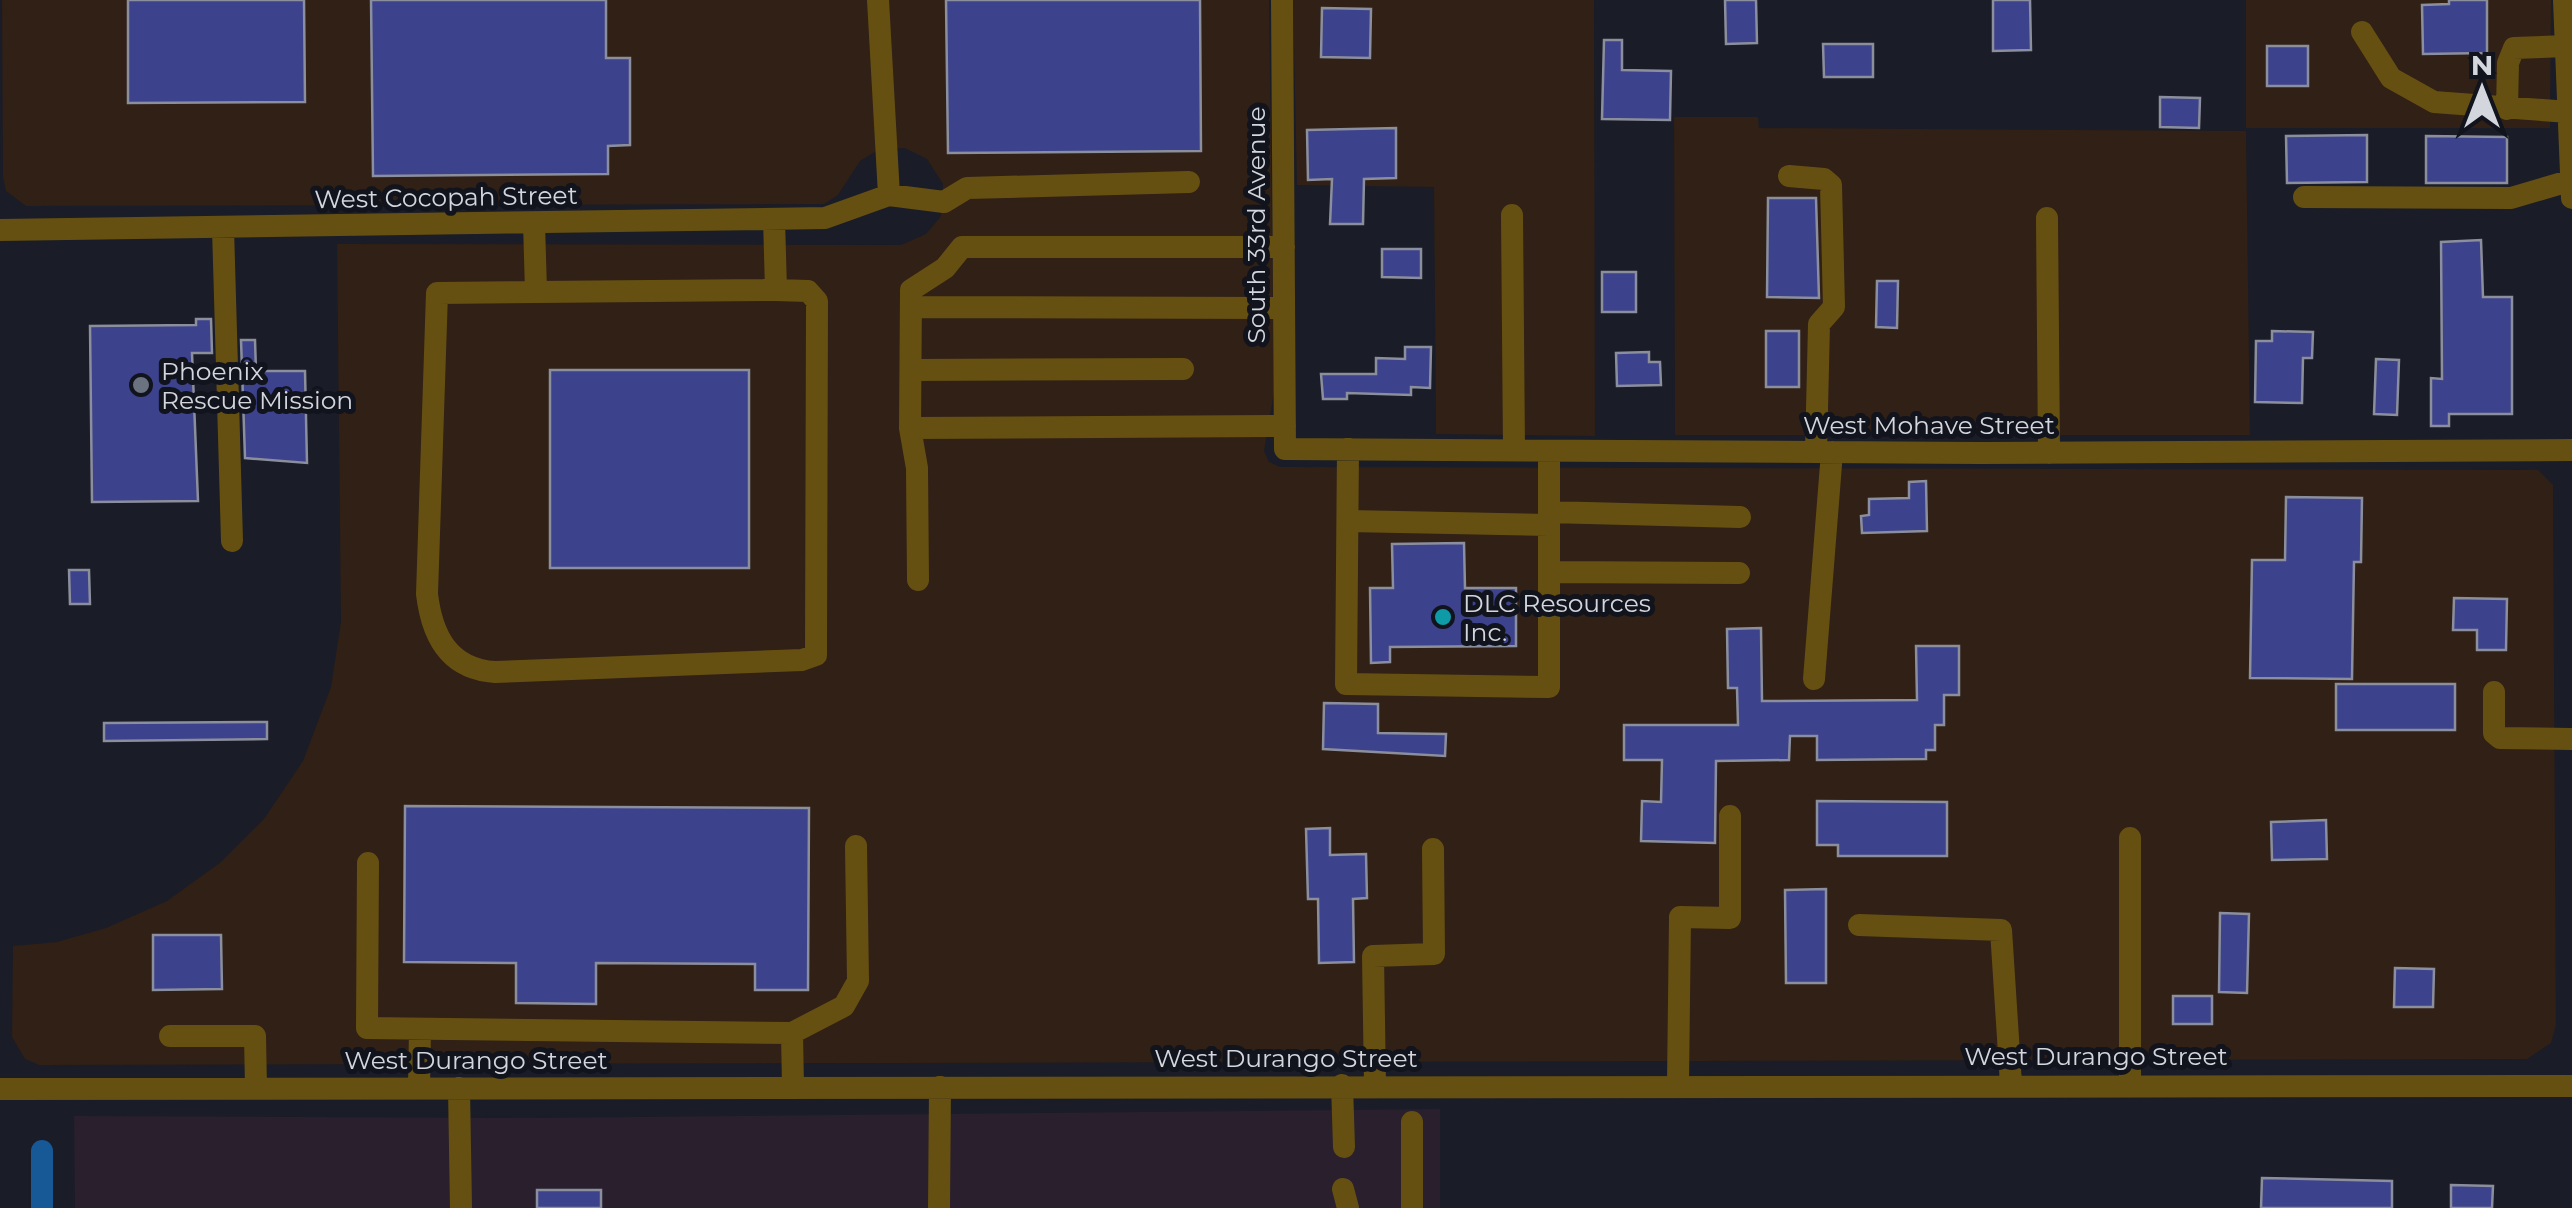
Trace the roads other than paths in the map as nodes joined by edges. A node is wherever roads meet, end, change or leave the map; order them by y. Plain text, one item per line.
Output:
1 (878, 0) edge
2 (1282, 0) edge
3 (2564, 0) edge
4 (2362, 32) dead end
5 (2567, 46) junction
6 (2507, 109) junction
7 (2570, 112) junction
8 (2572, 167) edge
9 (1789, 176) dead end
10 (2572, 180) edge
11 (1190, 182) dead end
12 (889, 195) junction
13 (2304, 197) dead end
14 (2572, 198) edge
15 (1512, 215) dead end
16 (2047, 218) dead end
17 (774, 219) junction
18 (534, 223) junction
19 (223, 228) junction
20 (0, 230) edge
21 (1284, 246) junction
22 (776, 290) junction
23 (536, 291) junction
24 (911, 308) junction
25 (1283, 308) junction
26 (1182, 369) dead end
27 (911, 370) junction
28 (910, 428) junction
29 (1285, 437) junction
30 (1348, 449) junction
31 (1514, 450) junction
32 (1549, 450) junction
33 (2572, 450) edge
34 (1824, 452) junction
35 (2049, 453) junction
36 (1740, 517) dead end
37 (1549, 519) junction
38 (1348, 522) junction
39 (232, 541) dead end
40 (1549, 572) junction
41 (1739, 573) dead end
42 (918, 580) dead end
43 (1814, 678) dead end
44 (2494, 692) dead end
45 (2572, 739) edge
46 (1730, 816) dead end
47 (2130, 838) dead end
48 (856, 846) dead end
49 (1434, 848) dead end
50 (368, 862) dead end
51 (1858, 926) dead end
52 (420, 1029) junction
53 (792, 1032) junction
54 (170, 1036) dead end
55 (2130, 1083) junction
56 (1678, 1084) junction
57 (2011, 1084) junction
58 (940, 1086) junction
59 (1342, 1086) junction
60 (1374, 1086) junction
61 (2572, 1086) edge
62 (793, 1087) junction
63 (256, 1088) junction
64 (419, 1088) junction
65 (459, 1088) junction
66 (0, 1089) edge
67 (1412, 1122) dead end
68 (1344, 1147) dead end
69 (460, 1208) edge
70 (939, 1208) edge
71 (1412, 1208) edge

1 - 12 street
2 - 21 street, South 33rd Avenue
3 - 5 street
4 - 6 street
5 - 6 street
5 - 7 street
6 - 7 street
7 - 8 street
8 - 10 street
9 - 34 street
10 - 13 street
10 - 14 street
11 - 12 street
12 - 17 street, West Cocopah Street
15 - 31 street
16 - 35 street
17 - 18 street, West Cocopah Street
17 - 22 street
18 - 19 street, West Cocopah Street
18 - 23 street
19 - 20 street, West Cocopah Street
19 - 39 street
21 - 24 street
21 - 25 street, South 33rd Avenue
22 - 23 street
22 - 23 street
24 - 25 street
24 - 27 street
25 - 29 street, South 33rd Avenue
26 - 27 street
27 - 28 street
28 - 29 street, West Mohave Street
28 - 42 street
29 - 30 street, West Mohave Street
30 - 31 street, West Mohave Street
30 - 38 street
31 - 32 street, West Mohave Street
32 - 34 street, West Mohave Street
32 - 37 street
33 - 35 street, West Mohave Street
34 - 35 street, West Mohave Street
34 - 43 street
36 - 37 street
37 - 38 street
37 - 40 street
38 - 40 street
40 - 41 street
44 - 45 street
46 - 56 street
47 - 55 street
48 - 53 street
49 - 60 street
50 - 52 street
51 - 57 street
52 - 53 street
52 - 64 street
53 - 62 street
54 - 63 street
55 - 57 street, West Durango Street
55 - 61 street, West Durango Street
56 - 57 street, West Durango Street
56 - 60 street, West Durango Street
58 - 59 street, West Durango Street
58 - 62 street, West Durango Street
58 - 70 street
59 - 60 street, West Durango Street
59 - 68 street
62 - 65 street, West Durango Street
63 - 64 street, West Durango Street
63 - 66 street, West Durango Street
64 - 65 street, West Durango Street
65 - 69 street
67 - 71 street

